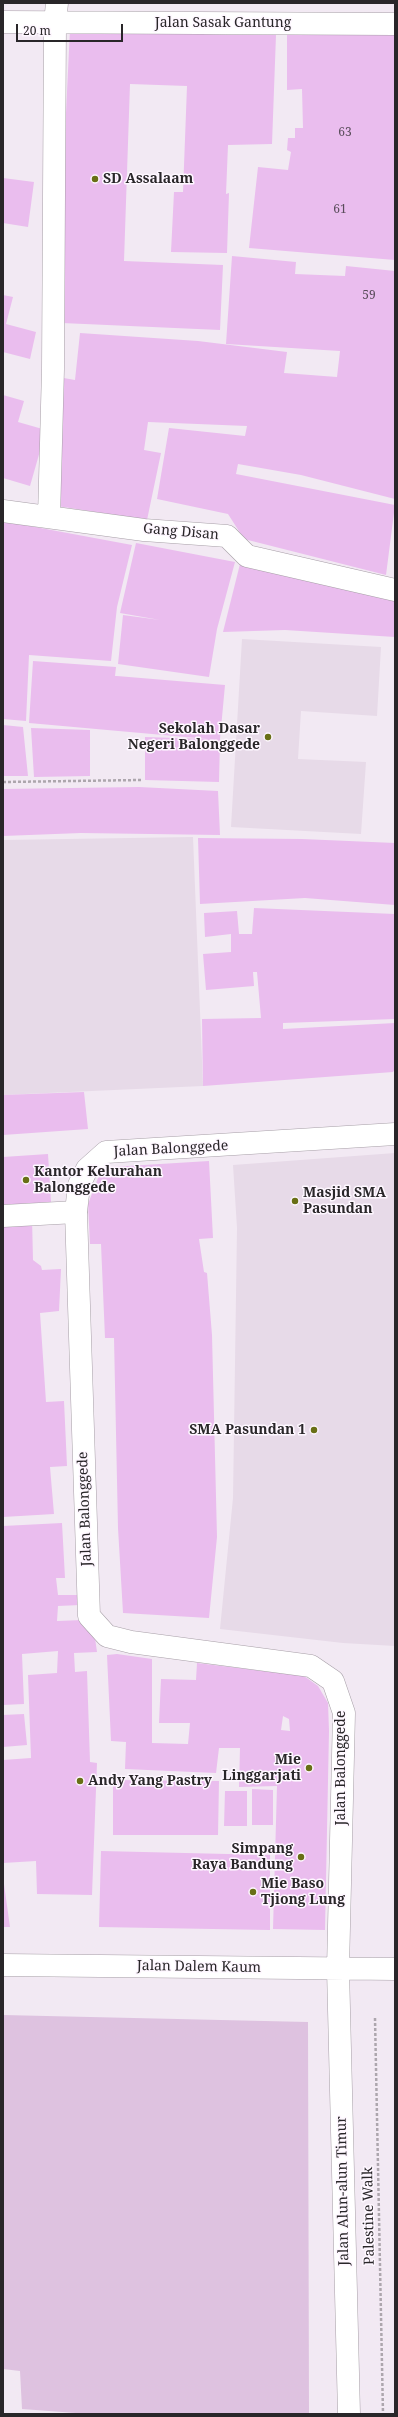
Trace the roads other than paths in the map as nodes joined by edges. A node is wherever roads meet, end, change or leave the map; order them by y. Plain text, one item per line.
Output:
1 (56, 13) edge
2 (3, 22) edge
3 (395, 24) edge
4 (3, 511) edge
5 (49, 518) junction
6 (395, 590) edge
7 (395, 1134) edge
8 (76, 1212) junction
9 (3, 1216) edge
10 (3, 1965) edge
11 (338, 1968) junction
12 (395, 1969) edge
13 (349, 2414) edge

1 - 2 street, Jalan Sasak Gantung
1 - 3 street, Jalan Sasak Gantung
1 - 5 street
4 - 5 street, Gang Disan
5 - 6 street, Gang Disan
7 - 8 street, Jalan Balonggede
8 - 9 street
8 - 11 street, Jalan Balonggede
10 - 11 street, Jalan Dalem Kaum
11 - 12 street, Jalan Dalem Kaum
11 - 13 street, Jalan Alun-alun Timur

